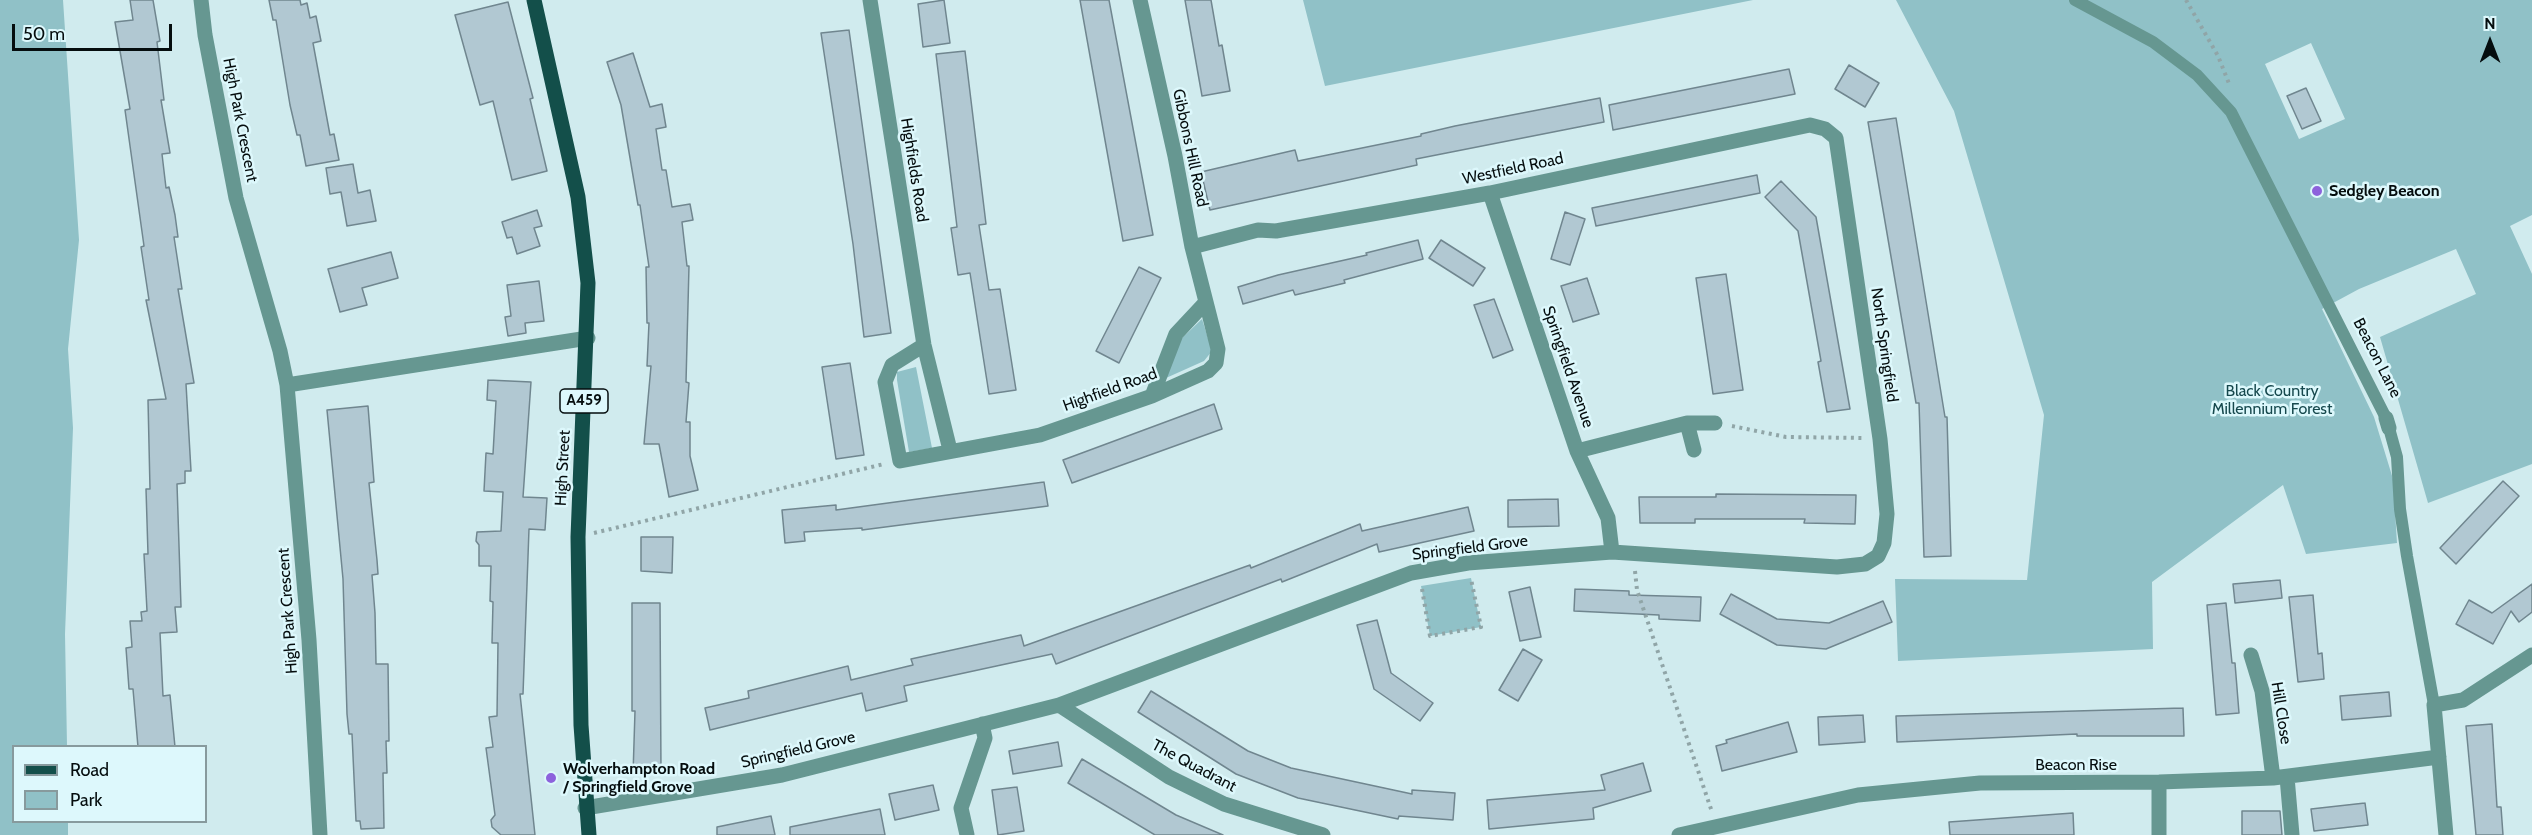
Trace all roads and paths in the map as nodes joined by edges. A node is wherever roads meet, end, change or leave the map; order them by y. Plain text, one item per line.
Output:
1 (201, 0) edge
2 (534, 0) edge
3 (870, 0) edge
4 (1140, 0) edge
5 (2075, 0) edge
6 (2186, 0) edge
7 (2231, 112) junction
8 (1836, 138) joint
9 (1490, 193) junction
10 (1192, 247) junction
11 (1205, 303) junction
12 (588, 338) junction
13 (924, 345) junction
14 (287, 385) junction
15 (1152, 396) junction
16 (1687, 423) junction
17 (1715, 423) joint
18 (1880, 439) junction
19 (950, 450) junction
20 (1695, 450) dead end
21 (1577, 451) junction
22 (900, 461) junction
23 (578, 537) junction
24 (1612, 552) junction
25 (1634, 553) junction
26 (1878, 556) joint
27 (1468, 563) junction
28 (1419, 572) junction
29 (2251, 655) dead end
30 (2532, 655) edge
31 (1059, 705) junction
32 (2434, 705) junction
33 (982, 724) junction
34 (2439, 757) junction
35 (2280, 777) junction
36 (2159, 782) junction
37 (585, 808) junction
38 (1718, 831) edge
39 (320, 835) edge
40 (589, 835) edge
41 (967, 835) edge
42 (1323, 835) edge
43 (1679, 835) edge
44 (2159, 835) edge
45 (2292, 835) edge
46 (2446, 835) edge

1 - 14 street, High Park Crescent
2 - 12 main road, High Street / A459
3 - 13 street, Highfields Road
4 - 10 street, Gibbons Hill Road
5 - 7 lane, Beacon Lane
6 - 7 path
7 - 32 lane, Beacon Lane
8 - 9 street, Westfield Road
8 - 18 street, North Springfield
9 - 10 street, Westfield Road
9 - 21 street, Springfield Avenue
10 - 11 street, Gibbons Hill Road
11 - 15 street
11 - 15 street, Highfield Road
12 - 14 street
12 - 23 main road, High Street / A459
13 - 19 street, Highfields Road
13 - 22 street
14 - 39 street, High Park Crescent
15 - 19 street, Highfield Road
16 - 17 street
16 - 20 street
16 - 21 street
17 - 18 path
18 - 26 street, North Springfield
19 - 22 street
21 - 24 street, Springfield Avenue
22 - 23 path
23 - 37 main road, High Street / A459
24 - 25 street, Springfield Grove
24 - 27 street, Springfield Grove
25 - 26 street, Springfield Grove
25 - 38 path
27 - 28 street, Springfield Grove
27 - 28 path
28 - 31 street, Springfield Grove
29 - 35 street, Hill Close
30 - 32 street
31 - 33 street, Springfield Grove
31 - 42 street, The Quadrant
32 - 34 street, Beacon Lane
33 - 37 street, Springfield Grove
33 - 41 street
34 - 35 street, Beacon Rise
34 - 46 street, Beacon Lane
35 - 36 street, Beacon Rise
35 - 45 street, Hill Close
36 - 38 street, Beacon Rise
36 - 44 street
37 - 40 main road, High Street / A459
38 - 43 street

